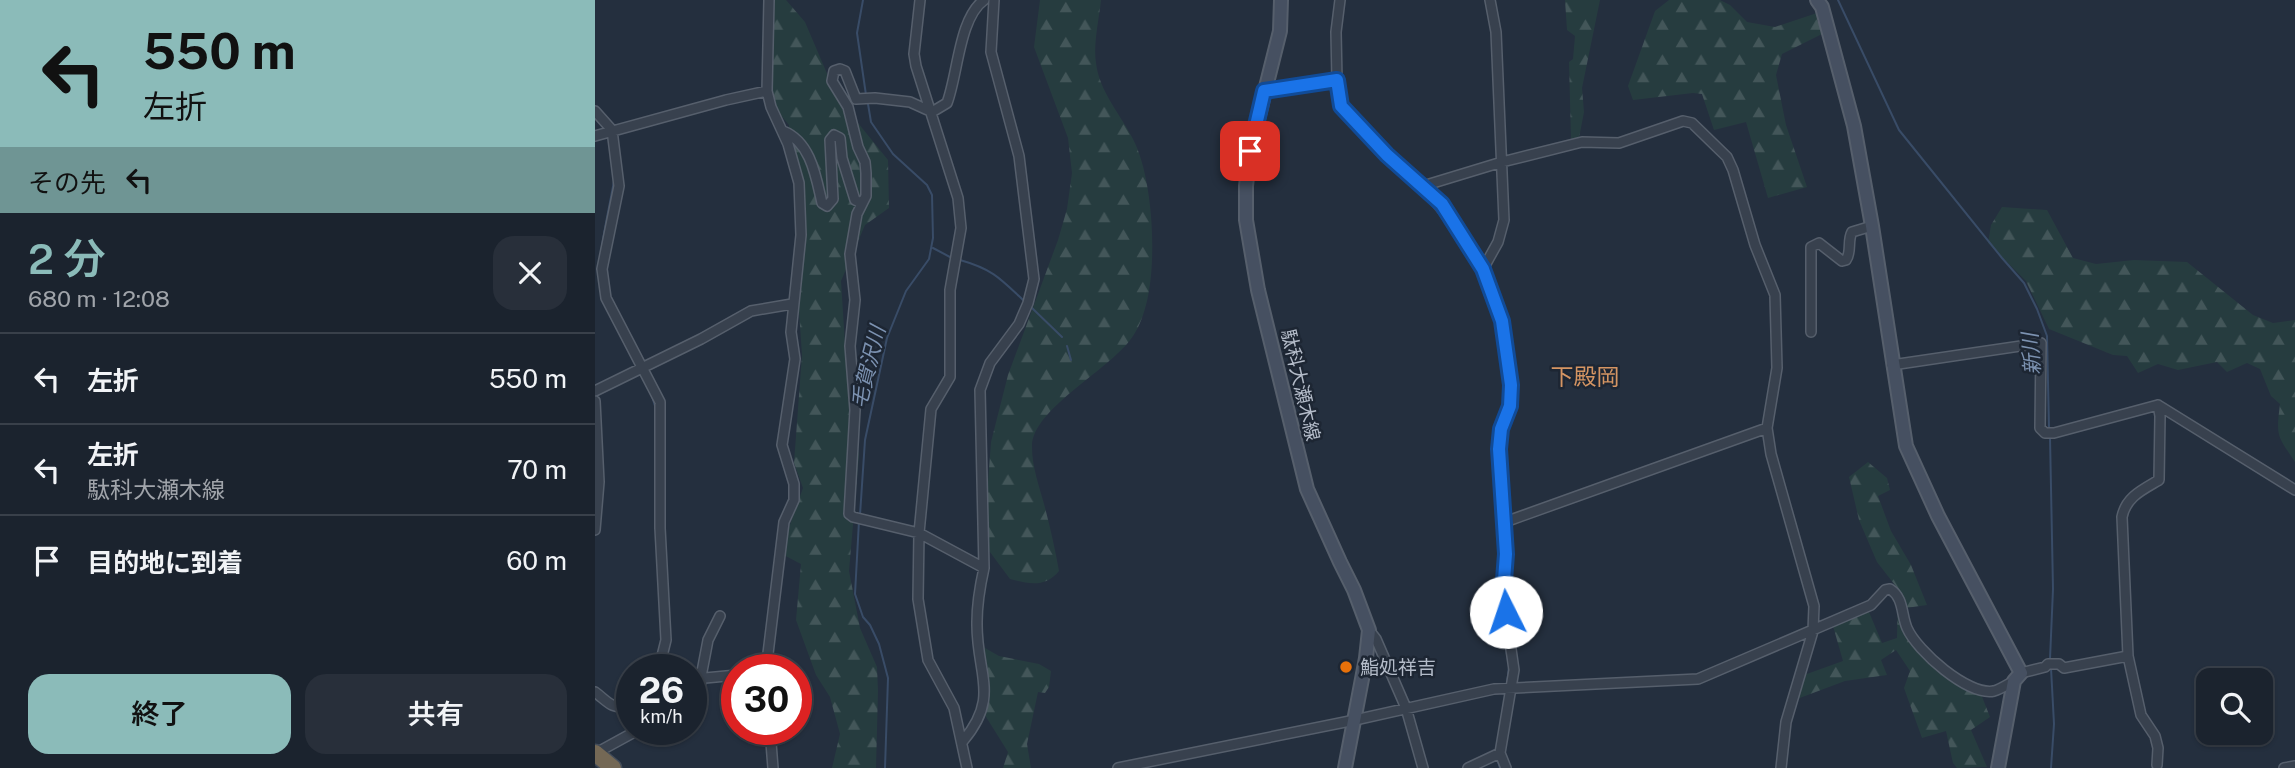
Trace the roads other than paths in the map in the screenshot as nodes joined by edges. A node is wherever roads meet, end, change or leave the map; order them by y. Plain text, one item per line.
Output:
1 (769, 0) edge
2 (920, 0) edge
3 (984, 0) edge
4 (994, 0) edge
5 (1281, 0) edge
6 (1340, 0) edge
7 (1490, 0) edge
8 (1817, 0) edge
9 (1337, 80) junction
10 (1264, 91) junction
11 (767, 92) junction
12 (595, 111) edge
13 (932, 112) junction
14 (612, 131) junction
15 (783, 131) junction
16 (595, 136) edge
17 (1502, 162) junction
18 (1423, 186) junction
19 (860, 204) junction
20 (1872, 226) junction
21 (1483, 269) junction
22 (792, 304) junction
23 (1811, 332) dead end
24 (1892, 365) junction
25 (644, 368) junction
26 (595, 391) edge
27 (595, 401) edge
28 (2158, 405) junction
29 (1767, 428) junction
30 (2295, 490) edge
31 (1505, 522) junction
32 (595, 530) edge
33 (919, 533) junction
34 (983, 568) junction
35 (720, 616) dead end
36 (1369, 630) junction
37 (1813, 631) junction
38 (662, 654) edge
39 (704, 654) edge
40 (768, 654) edge
41 (2128, 656) junction
42 (2018, 677) junction
43 (1510, 689) junction
44 (595, 692) edge
45 (616, 707) edge
46 (1406, 708) junction
47 (1355, 720) junction
48 (963, 741) junction
49 (616, 742) edge
50 (771, 745) edge
51 (595, 753) edge
52 (1497, 754) junction
53 (2295, 766) edge
54 (2157, 767) edge
55 (613, 768) edge
56 (773, 768) edge
57 (967, 768) edge
58 (1118, 768) edge
59 (1345, 768) edge
60 (1423, 768) edge
61 (1468, 768) edge
62 (1506, 768) edge
63 (1781, 768) edge
64 (1998, 768) edge
65 (2284, 768) edge

1 - 11 street
2 - 13 street
3 - 13 street
4 - 34 street
5 - 10 street, 駄科大瀬木線
6 - 9 street
7 - 17 street
8 - 20 street
9 - 10 street
9 - 18 street
10 - 36 street, 駄科大瀬木線
11 - 14 street
11 - 15 street
12 - 14 street
13 - 19 street
13 - 33 street
14 - 16 street
14 - 25 street
15 - 19 street
15 - 22 street
17 - 18 street
17 - 21 street
17 - 29 street
18 - 21 street
19 - 33 street
20 - 23 street
20 - 24 street
21 - 31 street
22 - 25 street
22 - 40 street
24 - 28 street
24 - 42 street
25 - 26 street
25 - 38 street
27 - 32 street
28 - 30 street
28 - 41 street
29 - 31 street
29 - 37 street
31 - 43 street
33 - 34 street
33 - 48 street
34 - 48 street
35 - 39 street
36 - 46 street
36 - 47 street, 駄科大瀬木線
37 - 42 street
37 - 43 street
37 - 63 street
41 - 42 street
41 - 54 street
42 - 64 street
43 - 46 street
43 - 52 street
44 - 45 street
46 - 47 street
46 - 60 street
47 - 58 street
47 - 59 street, 駄科大瀬木線
48 - 57 street
49 - 51 street
50 - 56 street
51 - 55 highway
52 - 61 street
52 - 62 street
53 - 65 street

